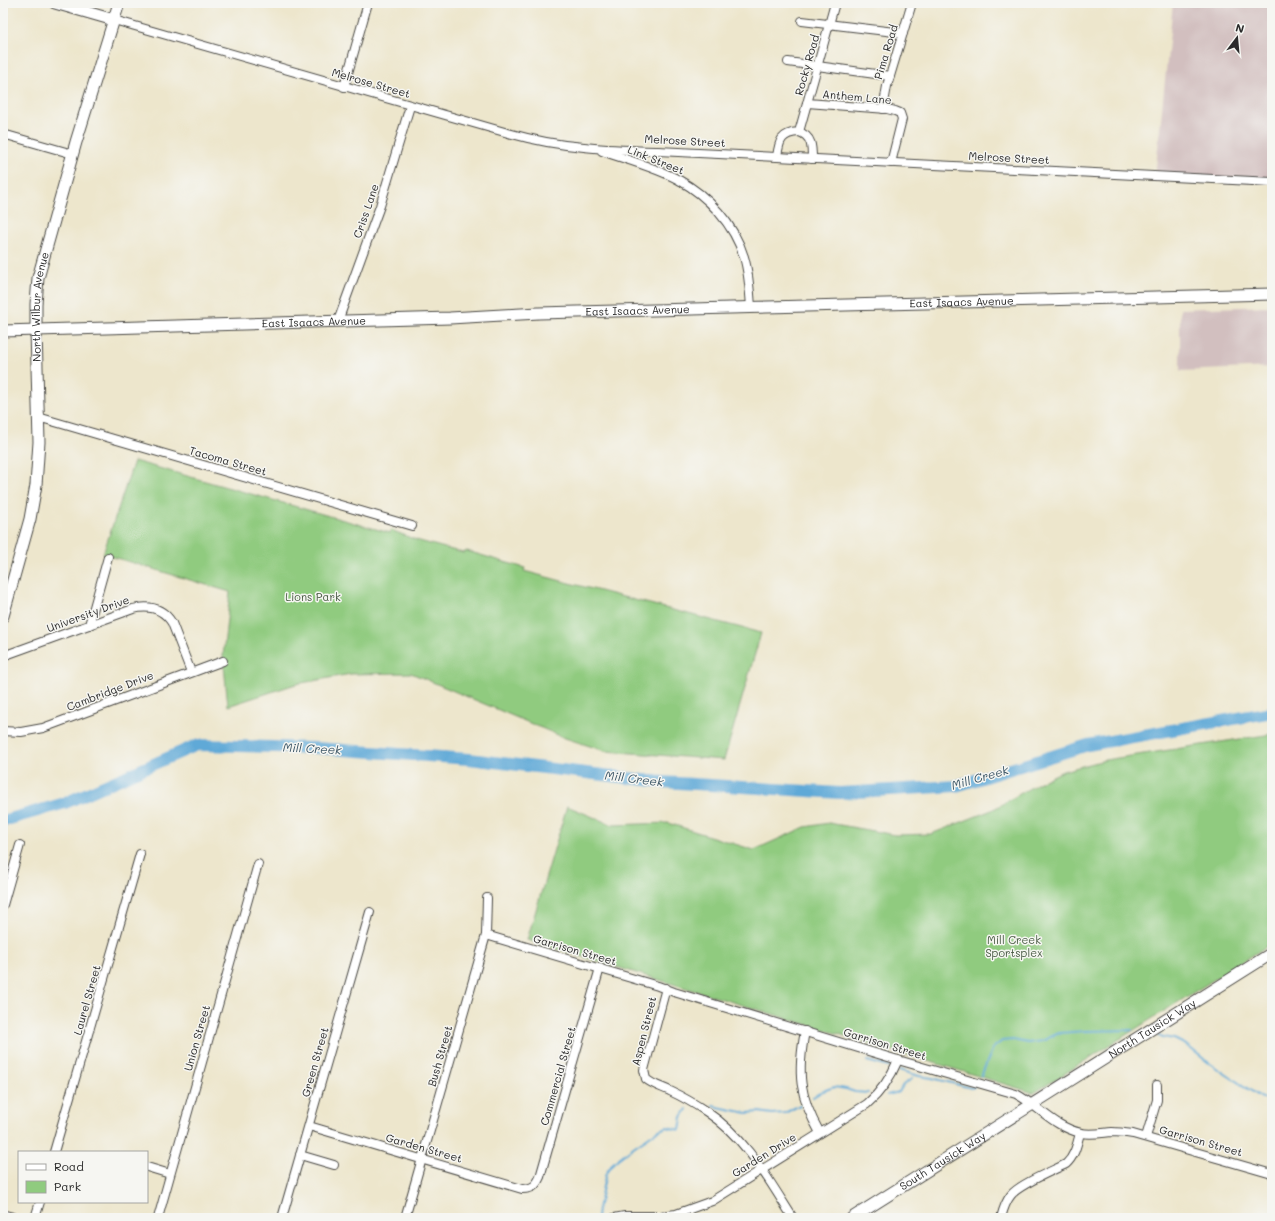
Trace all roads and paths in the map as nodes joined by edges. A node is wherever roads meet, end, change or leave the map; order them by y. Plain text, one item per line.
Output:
1 (55, 3) edge
2 (120, 3) edge
3 (368, 3) edge
4 (835, 3) edge
5 (912, 3) edge
6 (114, 20) junction
7 (802, 21) dead end
8 (829, 24) junction
9 (903, 33) junction
10 (788, 62) dead end
11 (817, 66) junction
12 (890, 76) junction
13 (344, 87) junction
14 (807, 103) junction
15 (410, 106) junction
16 (883, 109) junction
17 (799, 132) junction
18 (3, 134) edge
19 (593, 148) junction
20 (73, 154) junction
21 (777, 157) junction
22 (812, 159) junction
23 (890, 163) junction
24 (1272, 182) edge
25 (1272, 294) edge
26 (751, 308) junction
27 (338, 321) junction
28 (36, 330) junction
29 (3, 331) edge
30 (38, 417) junction
31 (412, 526) dead end
32 (108, 557) dead end
33 (3, 616) edge
34 (90, 625) junction
35 (3, 656) edge
36 (223, 661) dead end
37 (191, 672) junction
38 (3, 732) edge
39 (20, 845) dead end
40 (140, 854) dead end
41 (258, 864) dead end
42 (487, 898) dead end
43 (3, 905) edge
44 (370, 912) dead end
45 (486, 935) junction
46 (1272, 952) edge
47 (600, 968) junction
48 (666, 988) junction
49 (805, 1031) junction
50 (898, 1060) junction
51 (1157, 1085) dead end
52 (1032, 1104) junction
53 (309, 1126) junction
54 (820, 1133) junction
55 (1080, 1133) junction
56 (1146, 1137) junction
57 (54, 1151) edge
58 (300, 1155) junction
59 (422, 1158) junction
60 (334, 1165) dead end
61 (148, 1168) edge
62 (762, 1170) junction
63 (170, 1174) junction
64 (1272, 1174) edge
65 (533, 1187) joint
66 (40, 1203) edge
67 (3, 1216) edge
68 (10, 1218) edge
69 (35, 1218) edge
70 (158, 1218) edge
71 (282, 1218) edge
72 (405, 1218) edge
73 (614, 1218) edge
74 (793, 1218) edge
75 (852, 1218) edge
76 (1001, 1218) edge

1 - 6 main road
2 - 6 main road, North Wilbur Avenue
3 - 13 street
4 - 8 street, Rocky Road
5 - 9 street, Pima Road
6 - 13 street, Melrose Street
6 - 20 main road, North Wilbur Avenue
7 - 8 street
8 - 9 street
8 - 11 street, Rocky Road
9 - 12 street, Pima Road
10 - 11 street
11 - 12 street
11 - 14 street, Rocky Road
12 - 16 street, Pima Road
13 - 15 street, Melrose Street
14 - 16 street, Anthem Lane
14 - 17 street, Rocky Road
15 - 19 street, Melrose Street
15 - 27 street, Criss Lane
16 - 23 street, Anthem Lane
17 - 21 street
17 - 22 street
18 - 20 street
19 - 21 street, Melrose Street
19 - 26 street, Link Street
20 - 28 main road, North Wilbur Avenue
21 - 22 street, Melrose Street
22 - 23 street, Melrose Street
23 - 24 street, Melrose Street
25 - 26 main road, East Isaacs Avenue
26 - 27 main road, East Isaacs Avenue
27 - 28 main road, East Isaacs Avenue
28 - 29 main road, East Isaacs Avenue
28 - 30 main road, North Wilbur Avenue
30 - 31 street, Tacoma Street
30 - 33 main road, North Wilbur Avenue
32 - 34 street
34 - 35 street, University Drive
34 - 37 street, University Drive
36 - 37 street, Cambridge Drive
37 - 38 street, Cambridge Drive
39 - 43 street
40 - 57 street, Laurel Street
41 - 63 street, Union Street
42 - 45 street, Bush Street
44 - 53 street, Green Street
45 - 47 street, Garrison Street
45 - 59 street, Bush Street
46 - 52 main road, North Tausick Way
47 - 48 street, Garrison Street
47 - 65 street, Commercial Street
48 - 49 street, Garrison Street
48 - 62 street, Aspen Street
49 - 50 street, Garrison Street
49 - 54 street
50 - 52 street, Garrison Street
50 - 54 street, Garden Drive
51 - 56 street
52 - 55 street, Garrison Street
52 - 75 main road, South Tausick Way
53 - 58 street, Green Street
53 - 59 street, Garden Street
54 - 62 street, Garden Drive
55 - 56 street, Garrison Street
55 - 76 street
56 - 64 street, Garrison Street
58 - 60 street
58 - 71 street, Green Street
59 - 65 street, Garden Street
59 - 72 street, Bush Street
61 - 63 street
62 - 73 street, Garden Drive
62 - 74 street
63 - 70 street, Union Street
66 - 69 street
67 - 68 main road

